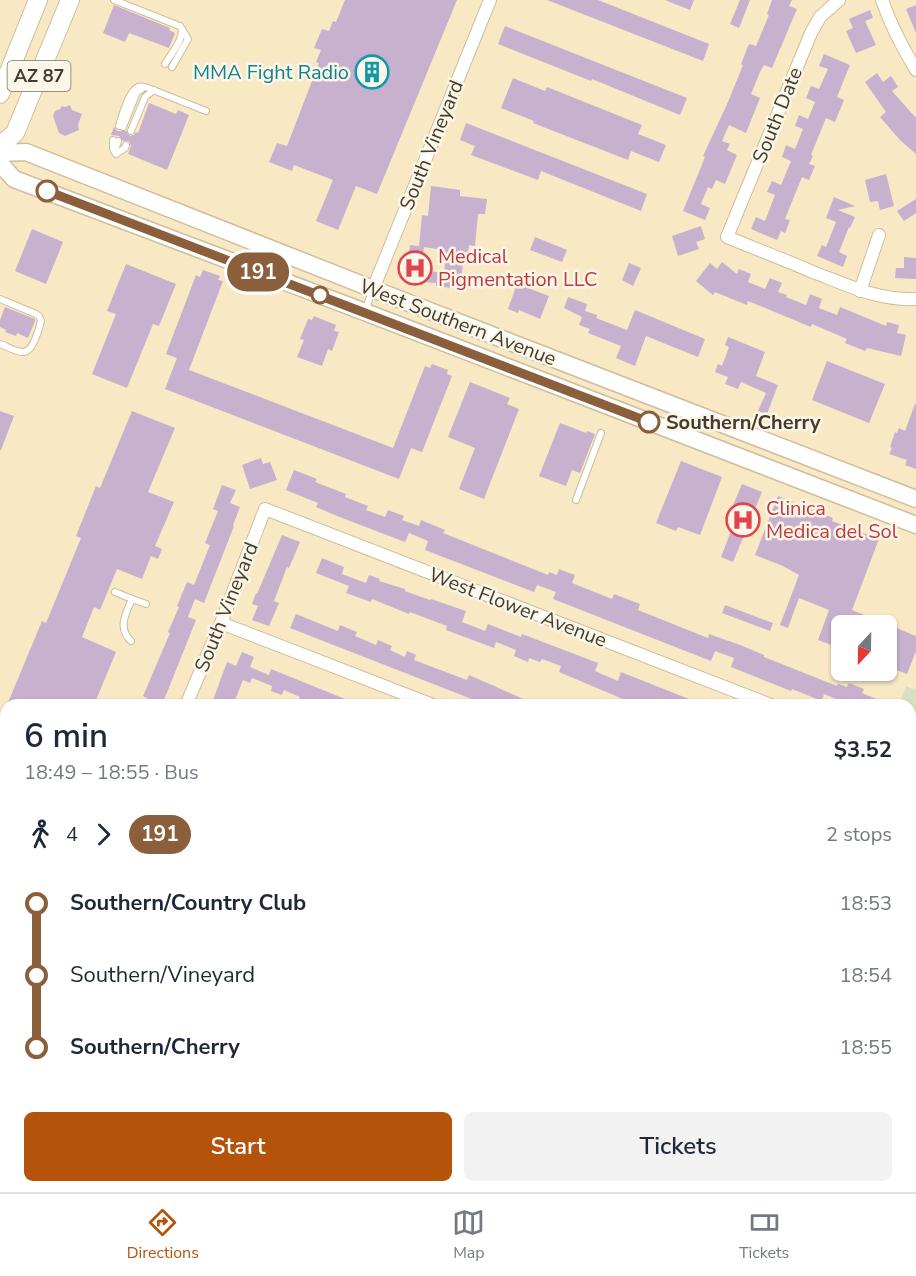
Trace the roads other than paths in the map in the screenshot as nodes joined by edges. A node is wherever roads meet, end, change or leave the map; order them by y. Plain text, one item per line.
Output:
1 (38, 0) edge
2 (70, 0) edge
3 (114, 0) edge
4 (490, 0) edge
5 (839, 0) edge
6 (882, 0) edge
7 (182, 29) junction
8 (165, 64) dead end
9 (172, 67) dead end
10 (916, 70) edge
11 (151, 89) junction
12 (0, 94) edge
13 (206, 111) dead end
14 (121, 127) dead end
15 (131, 131) dead end
16 (116, 141) dead end
17 (126, 145) dead end
18 (0, 146) edge
19 (0, 153) edge
20 (0, 163) edge
21 (879, 236) dead end
22 (373, 289) junction
23 (860, 291) junction
24 (0, 299) edge
25 (916, 299) edge
26 (365, 312) junction
27 (0, 344) edge
28 (601, 433) dead end
29 (916, 499) edge
30 (576, 500) dead end
31 (265, 509) joint
32 (916, 525) edge
33 (115, 592) dead end
34 (132, 599) junction
35 (146, 604) dead end
36 (221, 623) junction
37 (131, 641) dead end
38 (189, 699) edge
39 (417, 699) edge
40 (756, 699) edge

1 - 12 main road, AZ 87
2 - 18 main road, AZ 87
3 - 7 lane
4 - 22 street, South Vineyard
5 - 23 street, South Date
6 - 10 street
7 - 8 lane
7 - 9 lane
11 - 13 lane
11 - 14 lane
11 - 15 lane
16 - 17 lane
19 - 22 main road, West Southern Avenue
20 - 26 main road, West Southern Avenue
21 - 23 street
22 - 26 lane
22 - 29 main road, West Southern Avenue
23 - 25 street
24 - 27 lane
26 - 32 main road, West Southern Avenue
28 - 30 lane
31 - 36 street, South Vineyard
31 - 40 street, West Flower Avenue
33 - 34 lane
34 - 35 lane
34 - 37 lane
36 - 38 street, South Vineyard
36 - 39 street

